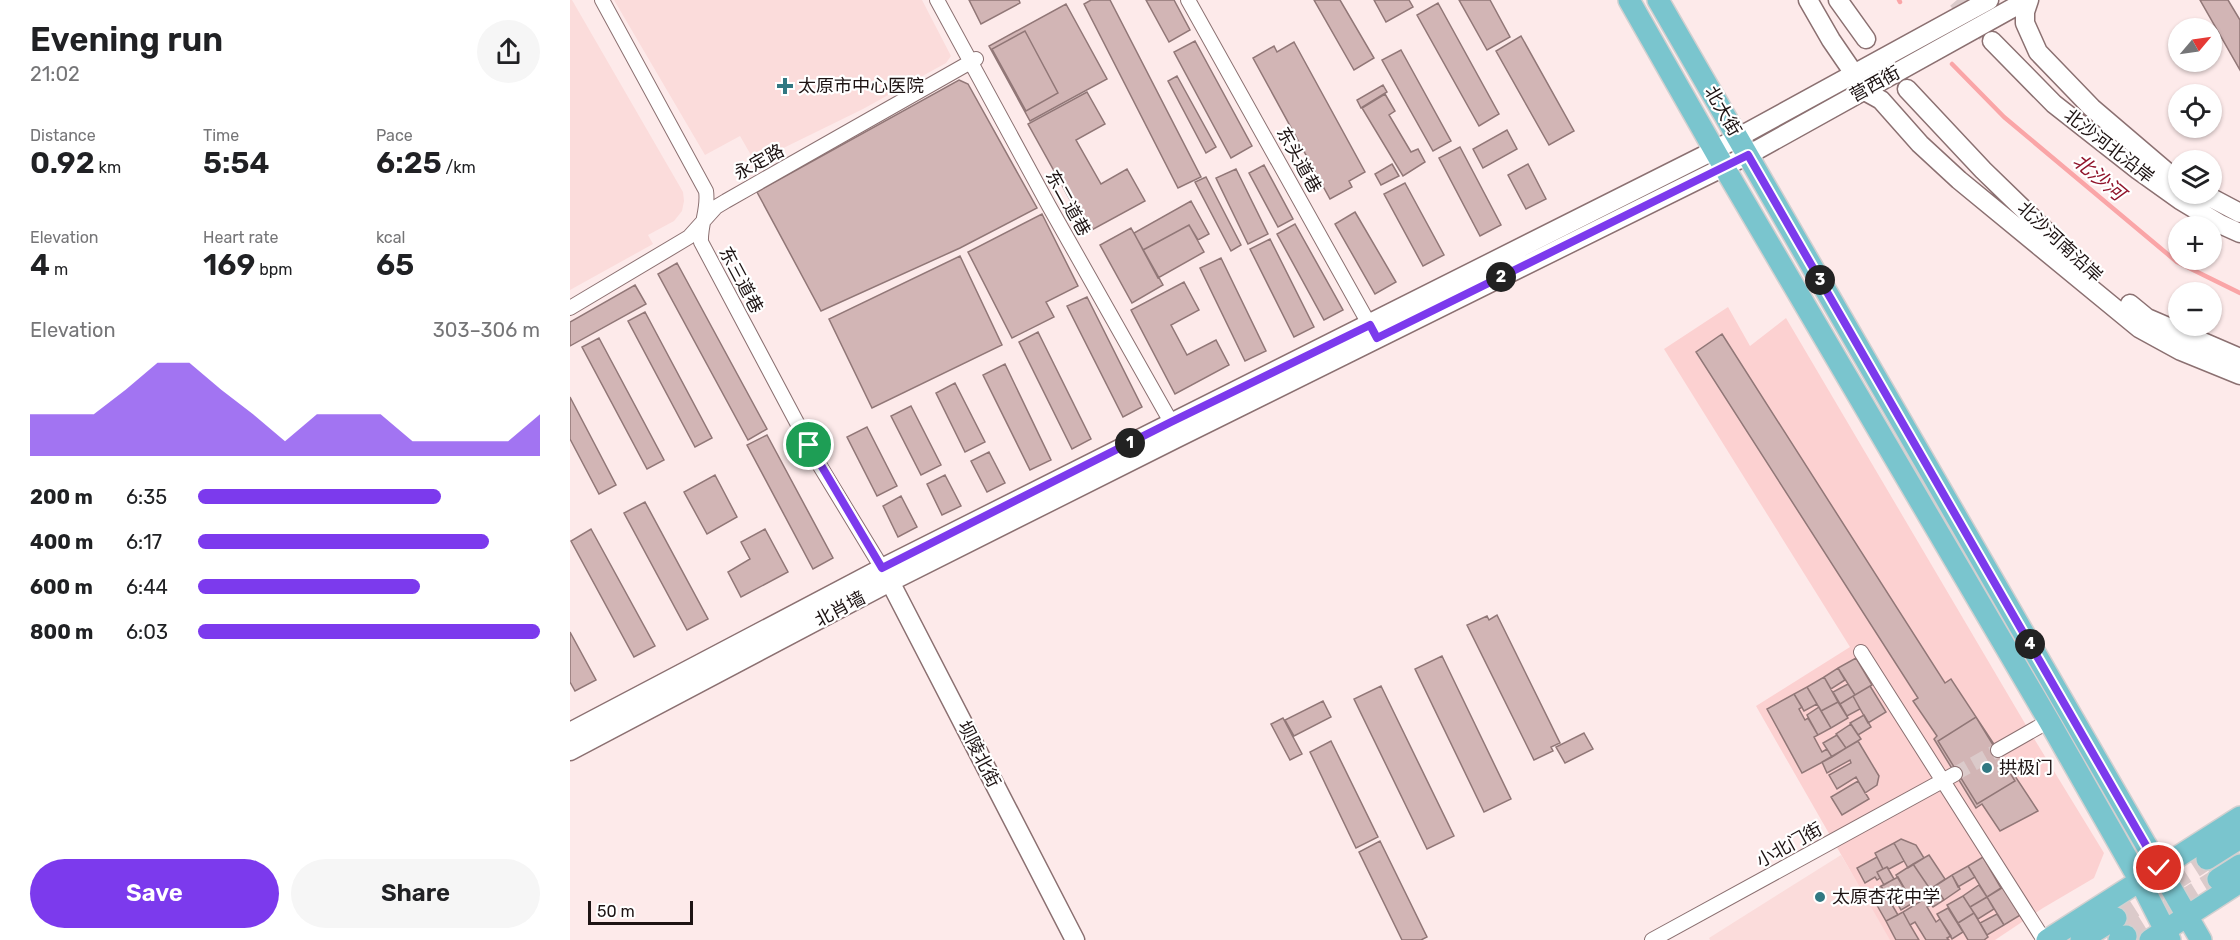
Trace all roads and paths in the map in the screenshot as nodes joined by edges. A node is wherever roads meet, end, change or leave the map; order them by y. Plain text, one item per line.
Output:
1 (602, 0) edge
2 (937, 0) edge
3 (945, 0) edge
4 (1188, 0) edge
5 (1629, 0) edge
6 (1658, 0) edge
7 (1808, 0) edge
8 (1838, 0) edge
9 (1989, 0) edge
10 (2028, 0) edge
11 (1866, 39) dead end
12 (1992, 41) tunnel mouth
13 (973, 61) junction
14 (1899, 61) junction
15 (1859, 83) junction
16 (1907, 88) dead end
17 (1743, 147) junction
18 (1720, 159) junction
19 (2168, 173) edge
20 (2222, 204) edge
21 (2240, 213) edge
22 (704, 223) junction
23 (2240, 233) edge
24 (570, 308) edge
25 (1374, 332) junction
26 (2240, 358) edge
27 (2240, 375) edge
28 (1174, 420) junction
29 (886, 575) junction
30 (1861, 652) dead end
31 (2049, 721) junction
32 (570, 732) edge
33 (1998, 750) tunnel mouth
34 (570, 751) edge
35 (1955, 774) tunnel mouth
36 (1942, 782) junction
37 (2240, 817) edge
38 (2240, 838) edge
39 (2207, 858) tunnel mouth
40 (2240, 865) edge
41 (2159, 868) junction
42 (2218, 879) tunnel mouth
43 (2140, 881) junction
44 (2240, 882) edge
45 (2187, 916) junction
46 (2120, 931) tunnel mouth
47 (2162, 937) edge
48 (1075, 940) edge
49 (1652, 940) edge
50 (2046, 940) edge
51 (2081, 940) edge
52 (2201, 940) edge

1 - 22 street, 东三道巷
2 - 13 street, 东二道巷
3 - 13 street, 东二道巷
4 - 25 street, 东头道巷
5 - 18 main road
6 - 17 main road, 北大街
7 - 15 street
8 - 11 street
9 - 14 street, 营西街
10 - 14 street, 营西街
10 - 19 street
12 - 23 street, 北沙河北沿岸
13 - 22 street, 永定路
13 - 28 street, 东二道巷
14 - 15 street, 营西街
15 - 17 street, 营西街
15 - 27 street
16 - 26 street, 北沙河南沿岸
17 - 18 street, 营西街
17 - 41 main road, 北大街
18 - 25 street, 北肖墙
18 - 31 main road
20 - 21 street
22 - 24 street, 永定路
22 - 29 street, 东三道巷
25 - 28 street
25 - 29 street, 北肖墙
28 - 29 street
29 - 32 street
29 - 34 street, 北肖墙
29 - 48 street, 坝陵北街
30 - 36 street
31 - 33 street
31 - 43 main road
35 - 36 street, 小北门街
36 - 49 street, 小北门街
36 - 50 street
37 - 41 main road
38 - 39 main road
40 - 42 main road
41 - 43 main road
41 - 45 main road, 北大街
43 - 47 main road
43 - 50 main road
44 - 45 main road
45 - 47 main road
45 - 52 main road, 北大街
46 - 51 main road

